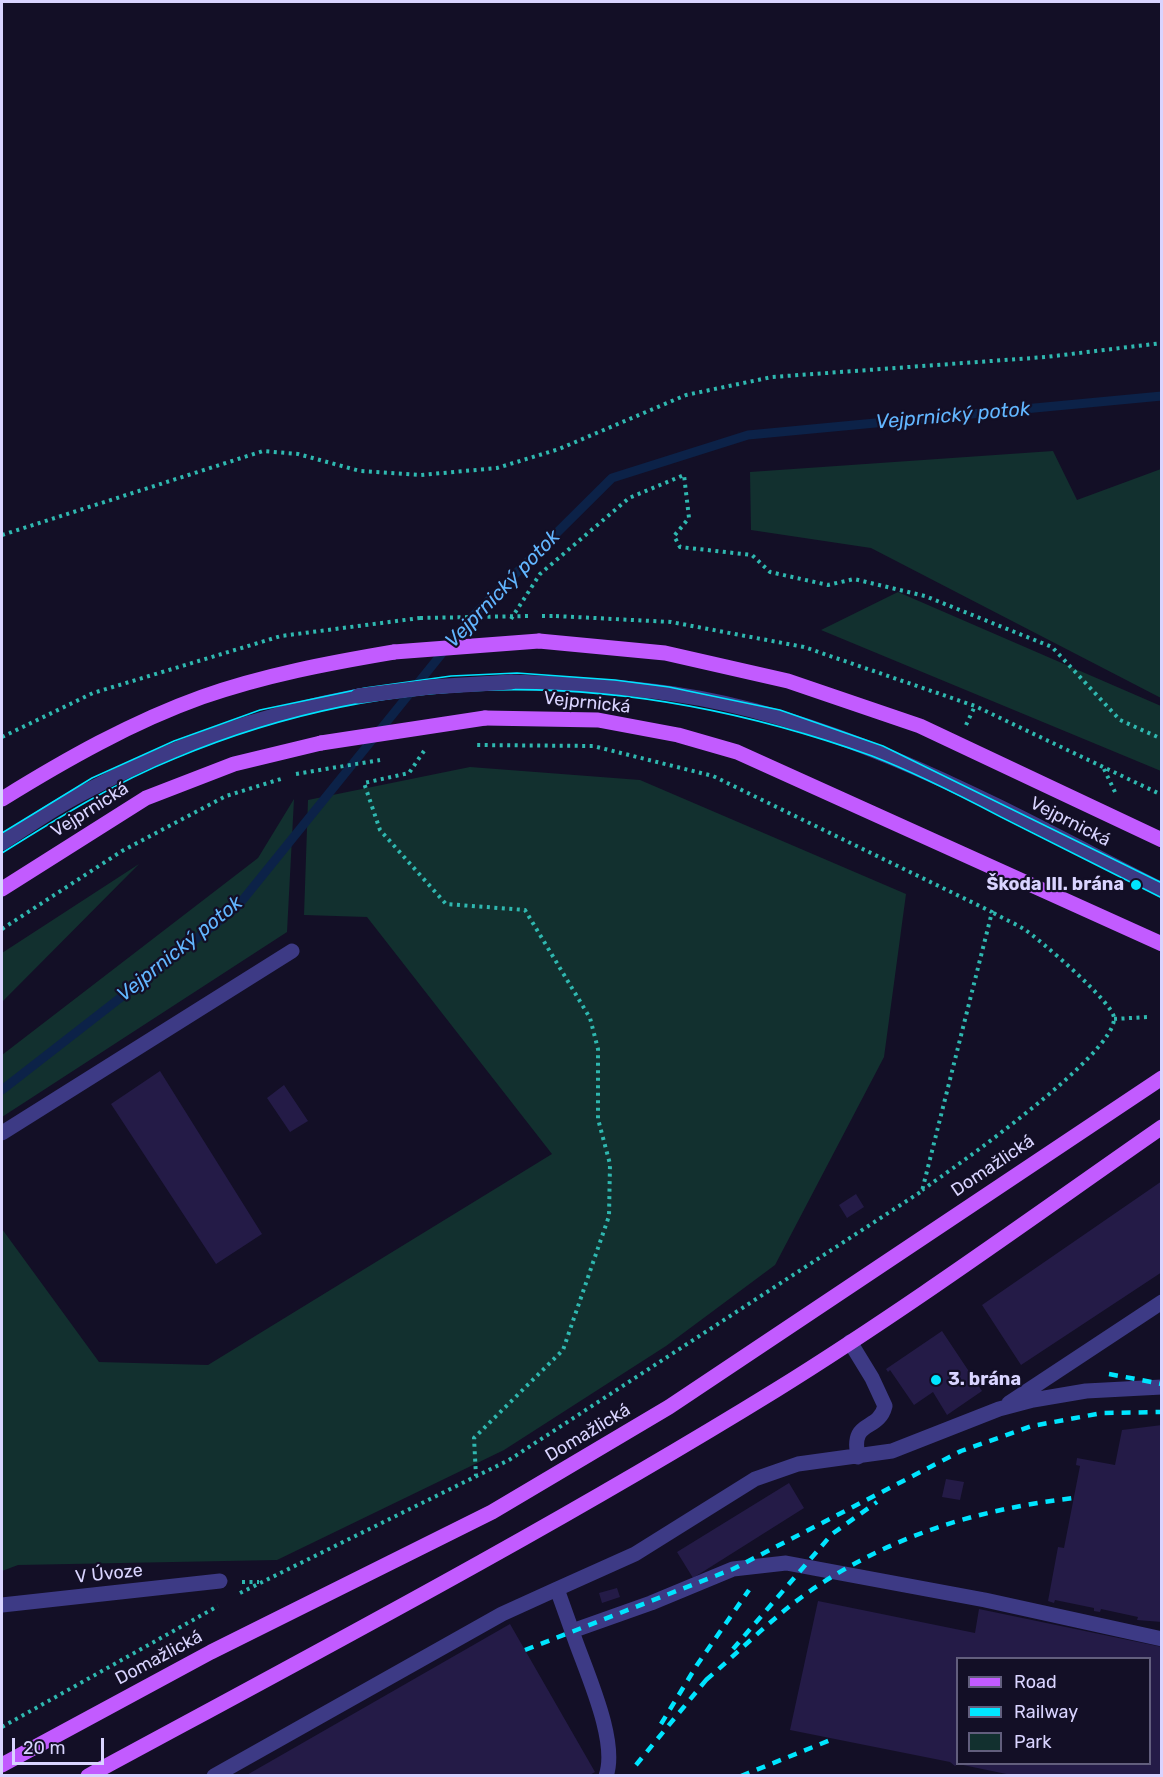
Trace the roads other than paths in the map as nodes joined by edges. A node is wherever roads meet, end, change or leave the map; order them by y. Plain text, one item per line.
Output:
1 (2, 799) edge
2 (1161, 840) edge
3 (2, 843) edge
4 (2, 889) edge
5 (1161, 890) edge
6 (1161, 944) edge
7 (292, 951) dead end
8 (1161, 1078) edge
9 (1161, 1127) edge
10 (2, 1133) edge
11 (1161, 1302) edge
12 (850, 1342) junction
13 (1161, 1387) edge
14 (999, 1409) junction
15 (858, 1457) junction
16 (220, 1581) dead end
17 (557, 1589) junction
18 (2, 1605) edge
19 (572, 1631) junction
20 (1161, 1639) edge
21 (2, 1765) edge
22 (88, 1776) edge
23 (214, 1776) edge
24 (606, 1776) edge

1 - 2 main road, Vejprnická, bridge
3 - 5 lane, Vejprnická, bridge
4 - 6 main road, Vejprnická, bridge
7 - 10 lane
8 - 21 main road, Domažlická
9 - 12 main road
11 - 14 lane
12 - 15 lane
12 - 22 main road
13 - 14 lane
14 - 15 lane
15 - 17 lane
16 - 18 lane, V Úvoze
17 - 19 lane
17 - 23 lane
19 - 20 lane
19 - 24 lane

